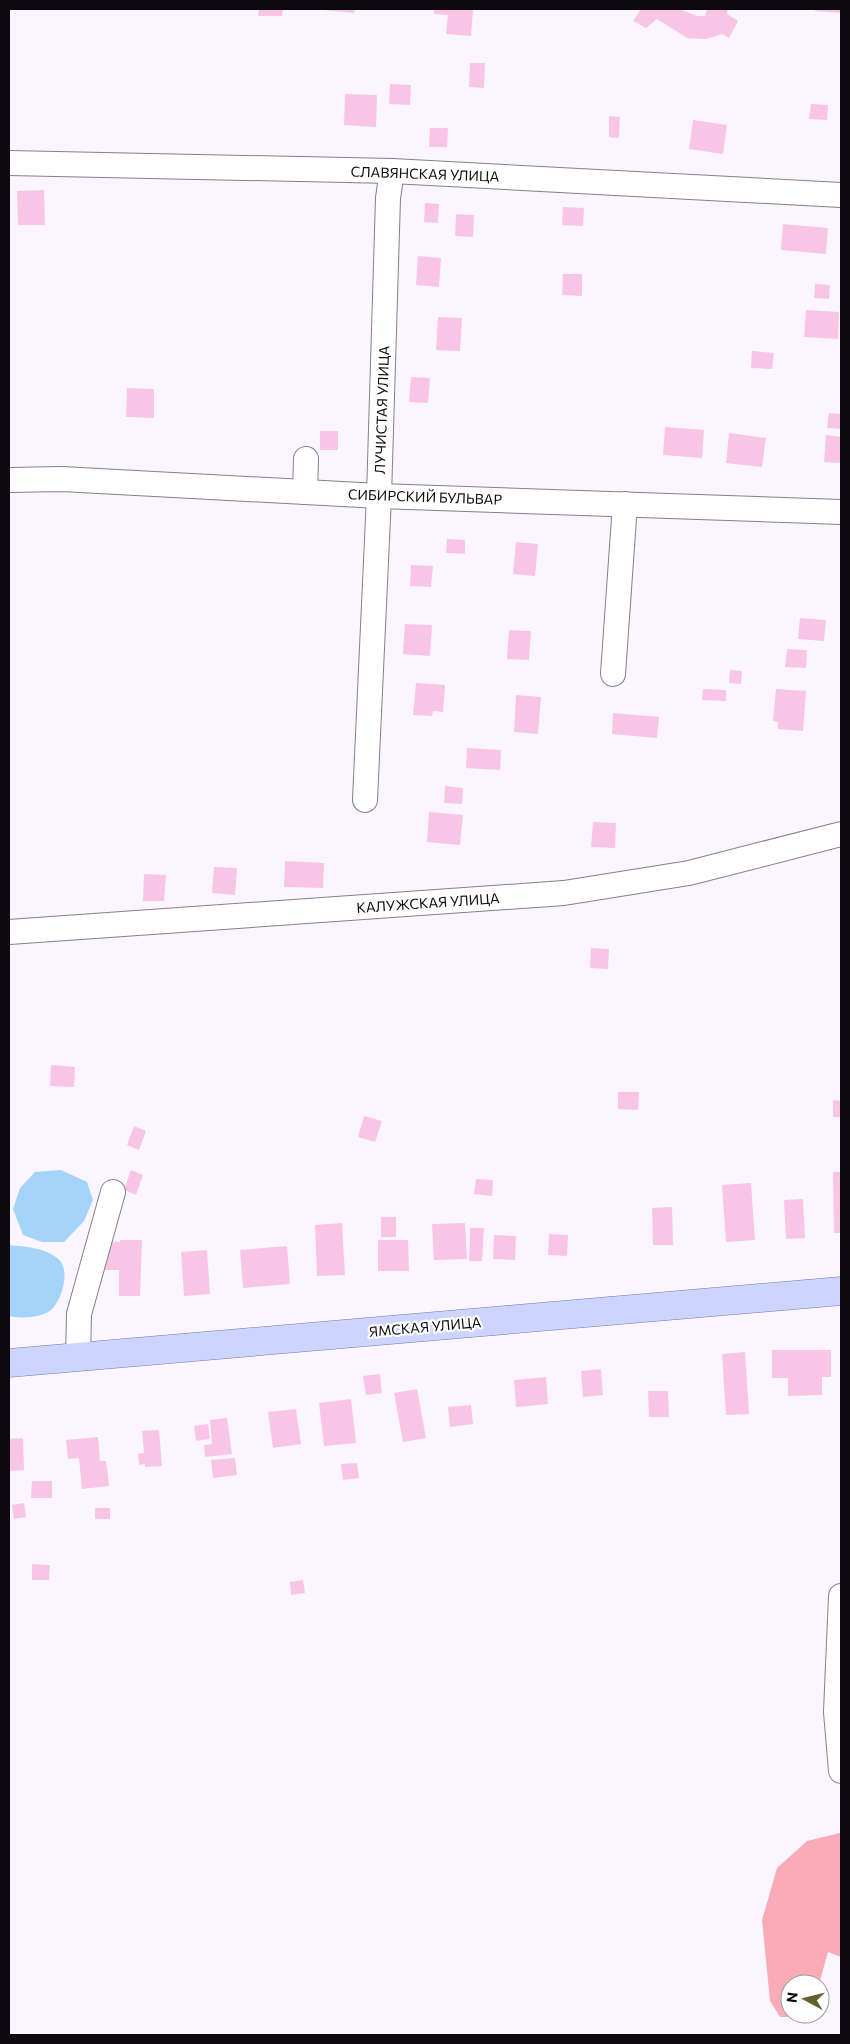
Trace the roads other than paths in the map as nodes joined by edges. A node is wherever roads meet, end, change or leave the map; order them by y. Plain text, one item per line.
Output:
1 (9, 162) edge
2 (392, 171) junction
3 (841, 195) edge
4 (306, 459) dead end
5 (9, 480) edge
6 (305, 492) junction
7 (379, 496) junction
8 (626, 504) junction
9 (841, 512) edge
10 (613, 674) dead end
11 (365, 800) dead end
12 (841, 834) edge
13 (9, 932) edge
14 (113, 1192) dead end
15 (841, 1291) edge
16 (78, 1358) junction
17 (9, 1363) edge
18 (841, 1596) edge
19 (841, 1771) edge

1 - 2 street, СЛАВЯНСКАЯ УЛИЦА
2 - 3 street, СЛАВЯНСКАЯ УЛИЦА
2 - 7 street, ЛУЧИСТАЯ УЛИЦА
4 - 6 street
5 - 6 street, СИБИРСКИЙ БУЛЬВАР
6 - 7 street, СИБИРСКИЙ БУЛЬВАР
7 - 8 street, СИБИРСКИЙ БУЛЬВАР
7 - 11 street, ЛУЧИСТАЯ УЛИЦА
8 - 9 street, СИБИРСКИЙ БУЛЬВАР
8 - 10 street
12 - 13 street, КАЛУЖСКАЯ УЛИЦА
14 - 16 street
15 - 16 main road, ЯМСКАЯ УЛИЦА
16 - 17 main road, ЯМСКАЯ УЛИЦА
18 - 19 street

